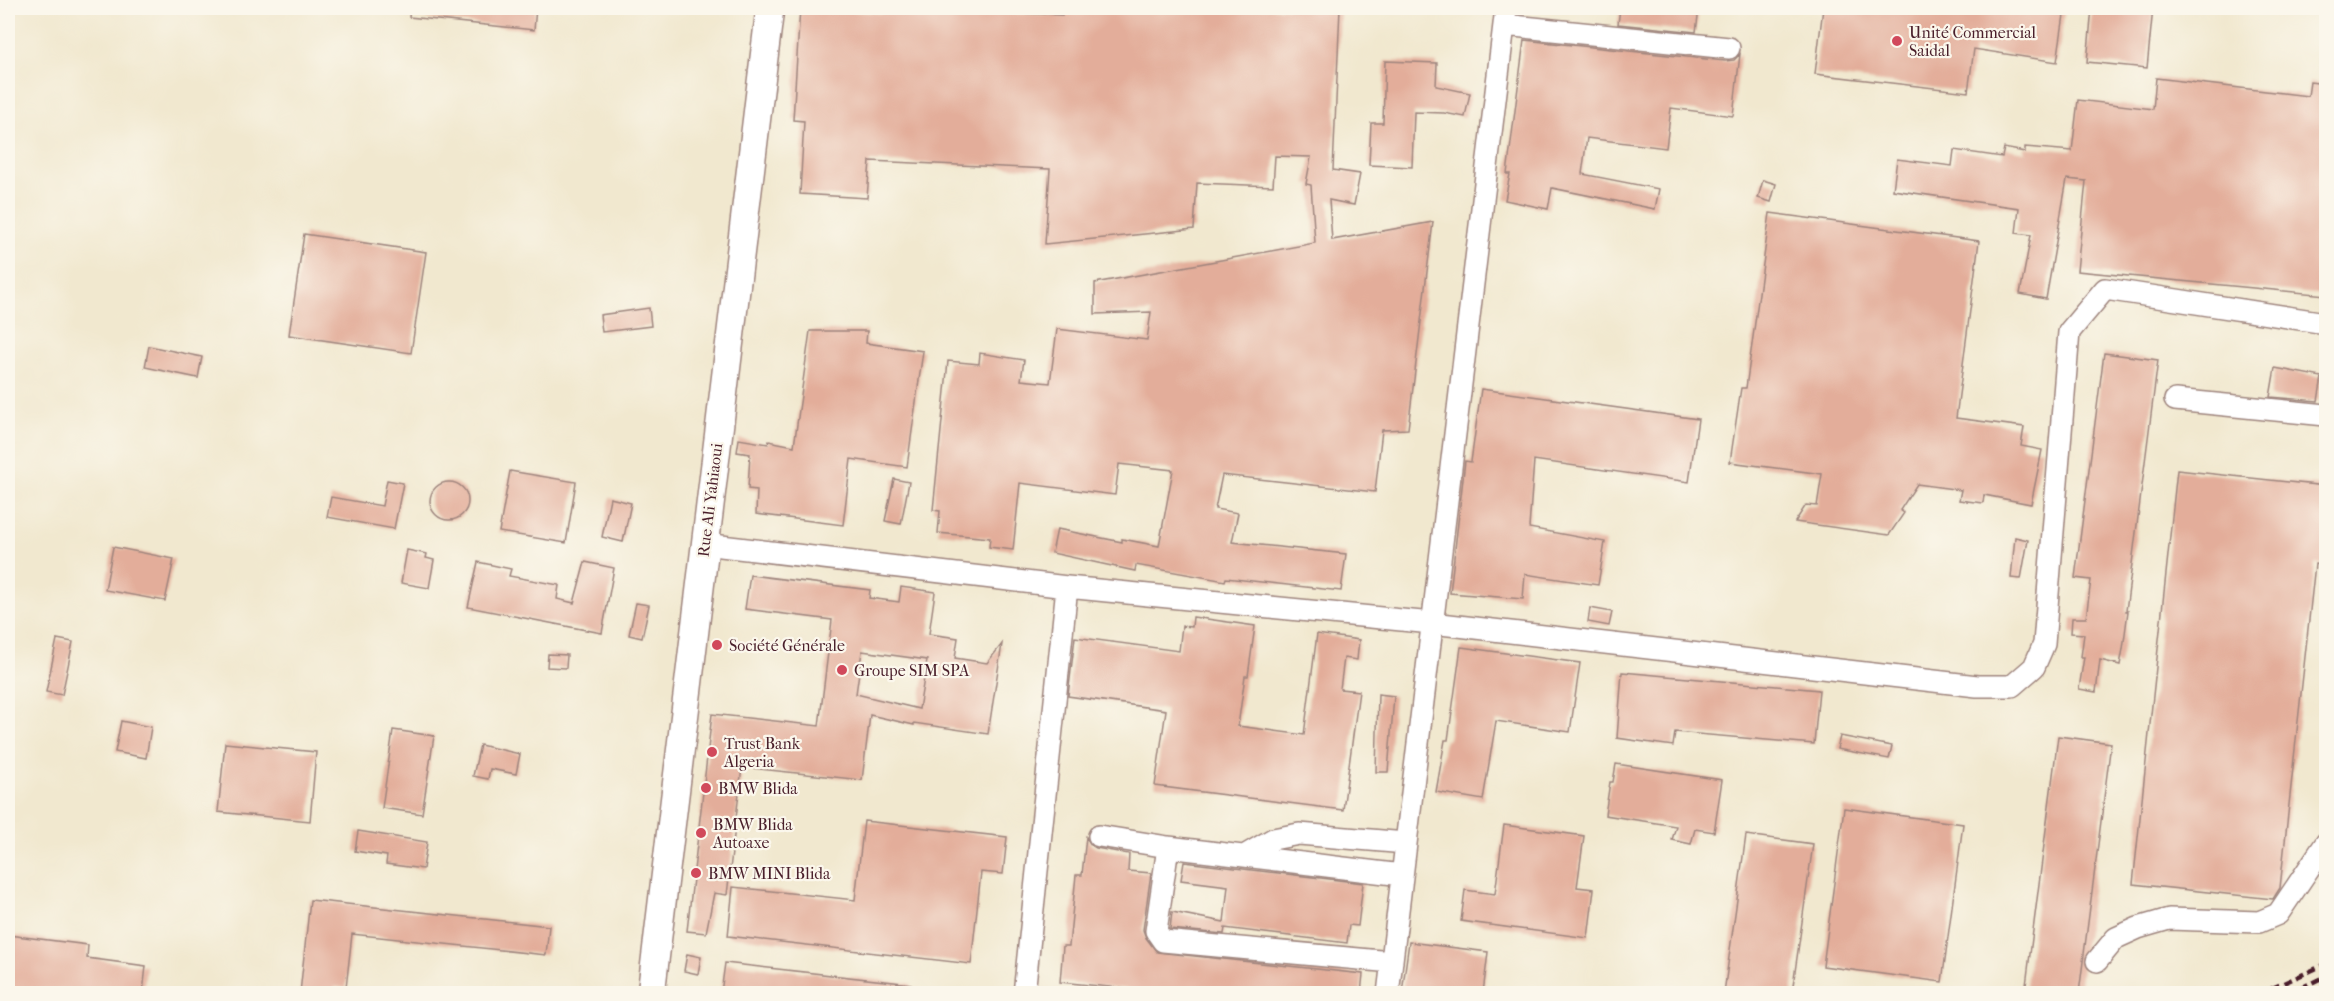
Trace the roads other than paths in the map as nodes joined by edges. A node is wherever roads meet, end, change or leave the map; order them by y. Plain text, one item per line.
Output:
1 (770, 8) edge
2 (1505, 16) edge
3 (1729, 48) dead end
4 (2326, 323) edge
5 (2175, 400) dead end
6 (2326, 415) edge
7 (704, 544) junction
8 (1067, 586) junction
9 (1432, 623) junction
10 (1100, 836) dead end
11 (1406, 843) junction
12 (2326, 843) edge
13 (1168, 847) junction
14 (1244, 856) junction
15 (1402, 875) junction
16 (2097, 961) dead end
17 (1392, 962) junction
18 (651, 993) edge
19 (1024, 993) edge
20 (1388, 993) edge

1 - 7 main road, Rue Ali Yahiaoui
2 - 3 street
2 - 9 street
4 - 9 street
5 - 6 street
7 - 8 street
7 - 18 main road, Rue Ali Yahiaoui
8 - 9 street
8 - 19 street
9 - 11 street
10 - 13 street
11 - 14 street
11 - 15 street
12 - 16 street
13 - 14 street
13 - 17 street
14 - 15 street
15 - 17 street
17 - 20 street

